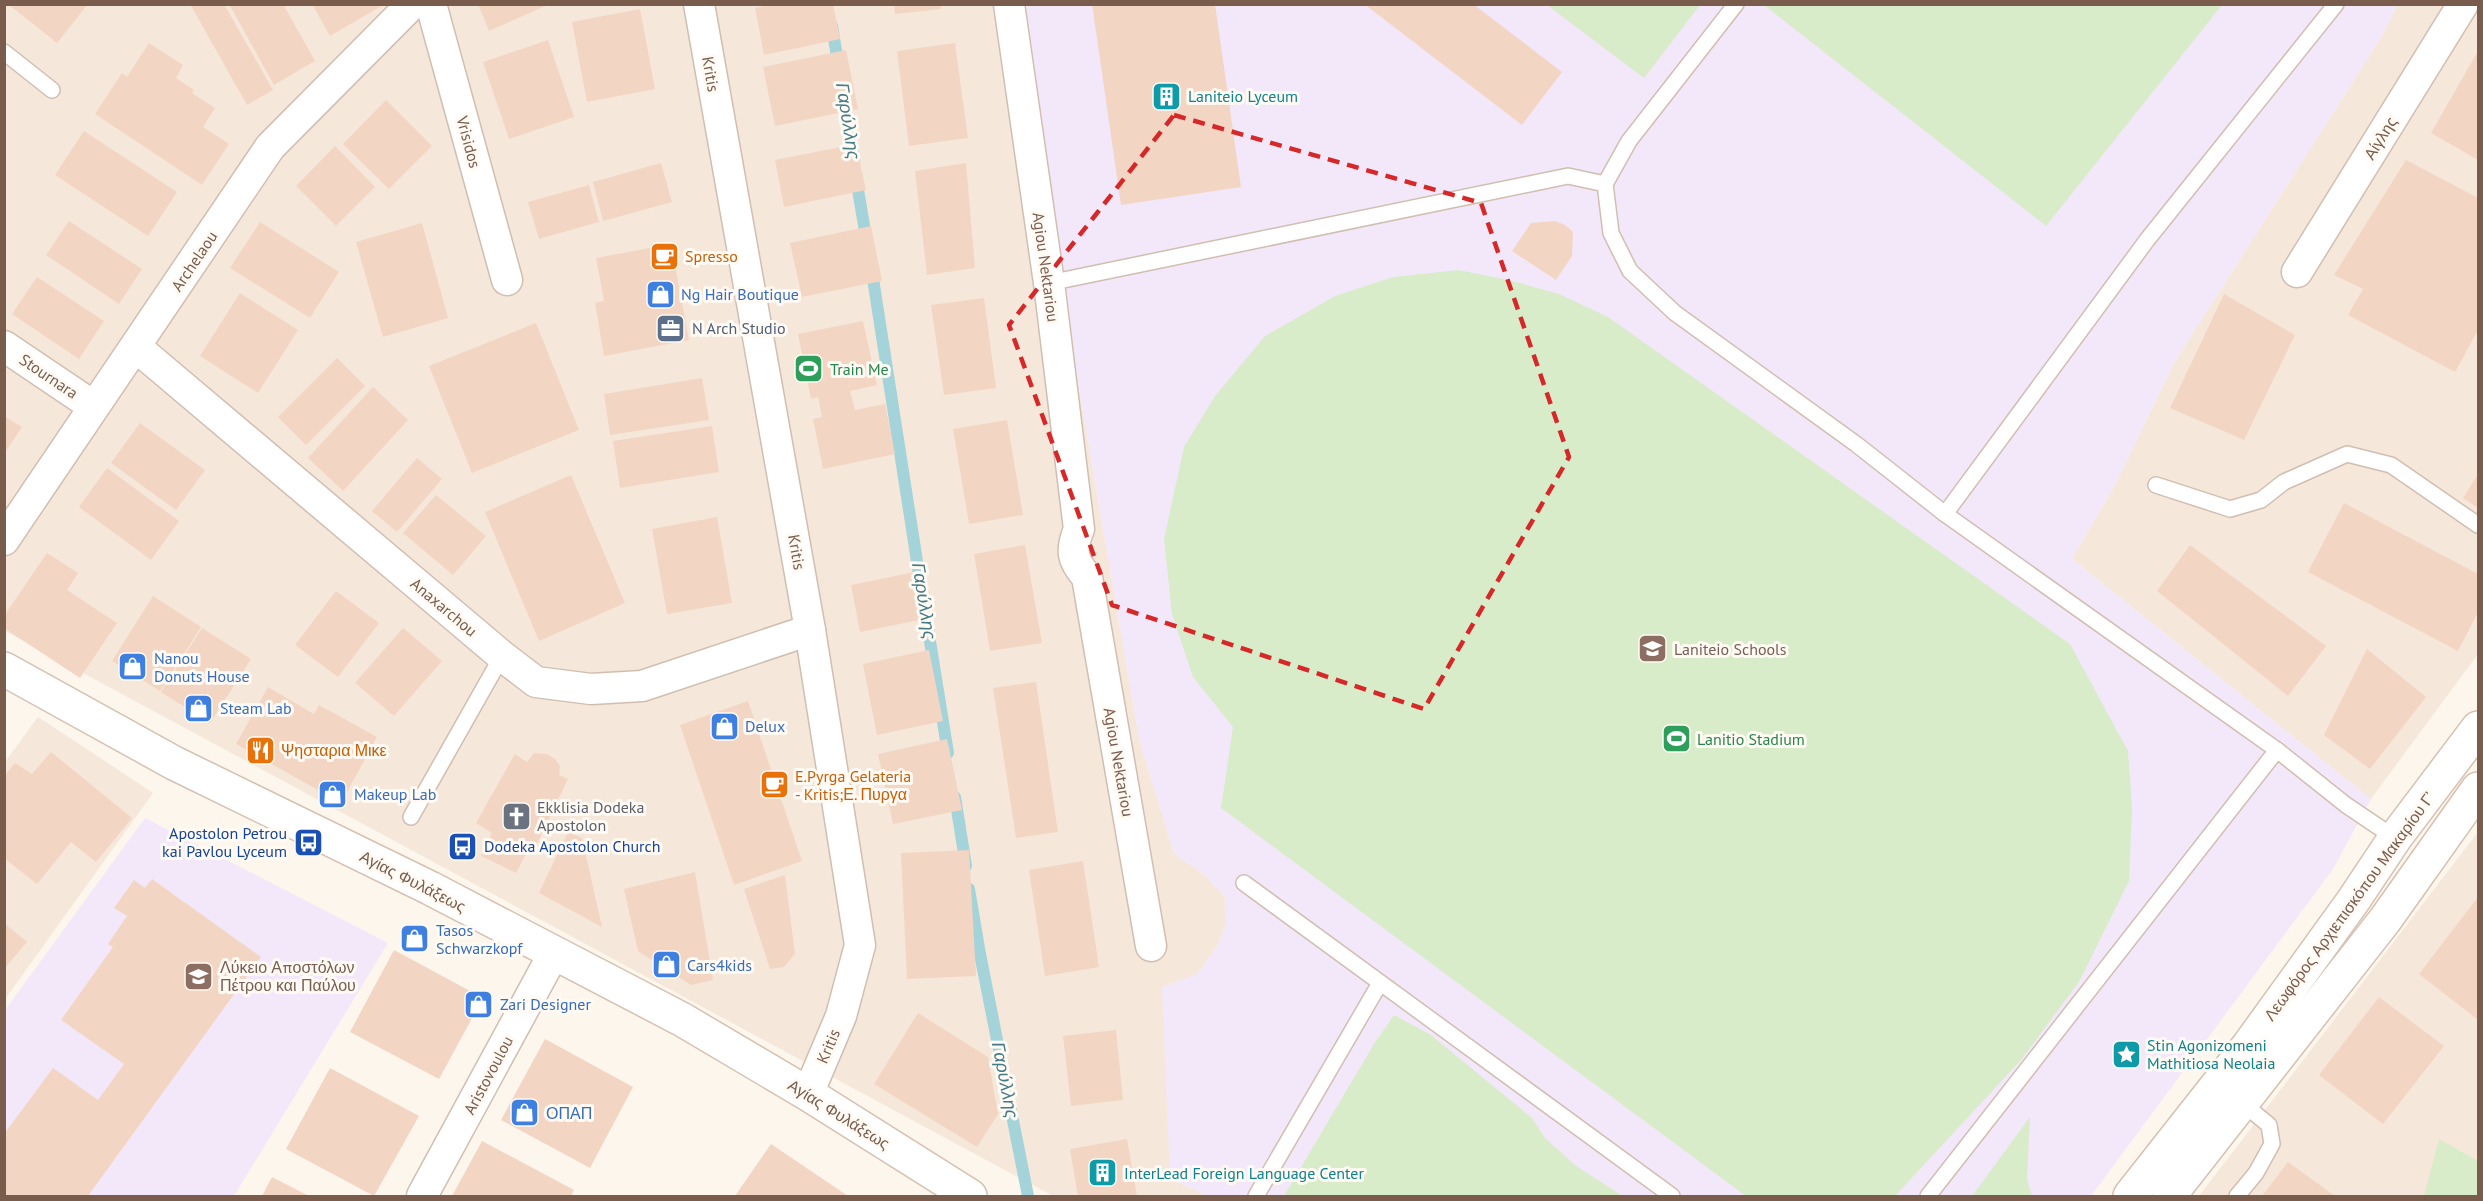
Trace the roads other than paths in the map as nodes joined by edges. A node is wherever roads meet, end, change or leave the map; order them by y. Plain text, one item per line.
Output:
1 (412, 4) edge
2 (431, 4) edge
3 (699, 4) edge
4 (1009, 4) edge
5 (1736, 4) edge
6 (2336, 4) edge
7 (2463, 4) edge
8 (4, 52) edge
9 (52, 90) dead end
10 (1605, 184) junction
11 (2297, 272) dead end
12 (507, 280) dead end
13 (1049, 284) junction
14 (4, 346) edge
15 (136, 347) junction
16 (93, 406) junction
17 (2156, 485) dead end
18 (1945, 514) junction
19 (2478, 525) edge
20 (4, 540) edge
21 (810, 630) junction
22 (502, 656) junction
23 (10, 680) edge
24 (2478, 728) edge
25 (2277, 750) junction
26 (2478, 789) edge
27 (411, 817) dead end
28 (2395, 838) junction
29 (2427, 860) junction
30 (1244, 884) dead end
31 (1151, 946) dead end
32 (554, 953) junction
33 (1380, 983) junction
34 (808, 1094) junction
35 (2241, 1102) junction
36 (422, 1197) edge
37 (970, 1197) edge
38 (1256, 1197) edge
39 (1672, 1197) edge
40 (1928, 1197) edge
41 (2130, 1197) edge
42 (2169, 1197) edge
43 (2237, 1197) edge

1 - 15 street, Archelaou
2 - 12 street, Vrisidos
3 - 21 street, Kritis
4 - 13 street, Agiou Nektariou
5 - 10 lane
6 - 18 lane
7 - 11 street, Αίγλης
8 - 9 lane
10 - 13 lane
10 - 18 lane
13 - 31 street, Agiou Nektariou
14 - 16 street, Stournara
15 - 16 street, Archelaou
15 - 22 street, Anaxarchou
16 - 20 street, Archelaou
17 - 19 lane
18 - 25 lane
21 - 22 street, Anaxarchou
21 - 34 street, Kritis
22 - 27 lane
23 - 32 main road, Αγίας Φυλάξεως
24 - 28 main road, Λεωφόρος Αρχιεπισκόπου Μακαρίου Γ’
25 - 28 lane
25 - 40 lane
26 - 29 main road, Λεωφόρος Αρχιεπισκόπου Μακαρίου Γ’
28 - 29 main road
28 - 41 main road, Λεωφόρος Αρχιεπισκόπου Μακαρίου Γ’
29 - 35 main road, Λεωφόρος Αρχιεπισκόπου Μακαρίου Γ’
30 - 33 lane
32 - 34 main road, Αγίας Φυλάξεως
32 - 36 street, Aristovoulou
33 - 38 lane
33 - 39 lane
34 - 37 main road, Αγίας Φυλάξεως
35 - 42 main road, Λεωφόρος Αρχιεπισκόπου Μακαρίου Γ’
35 - 43 lane

